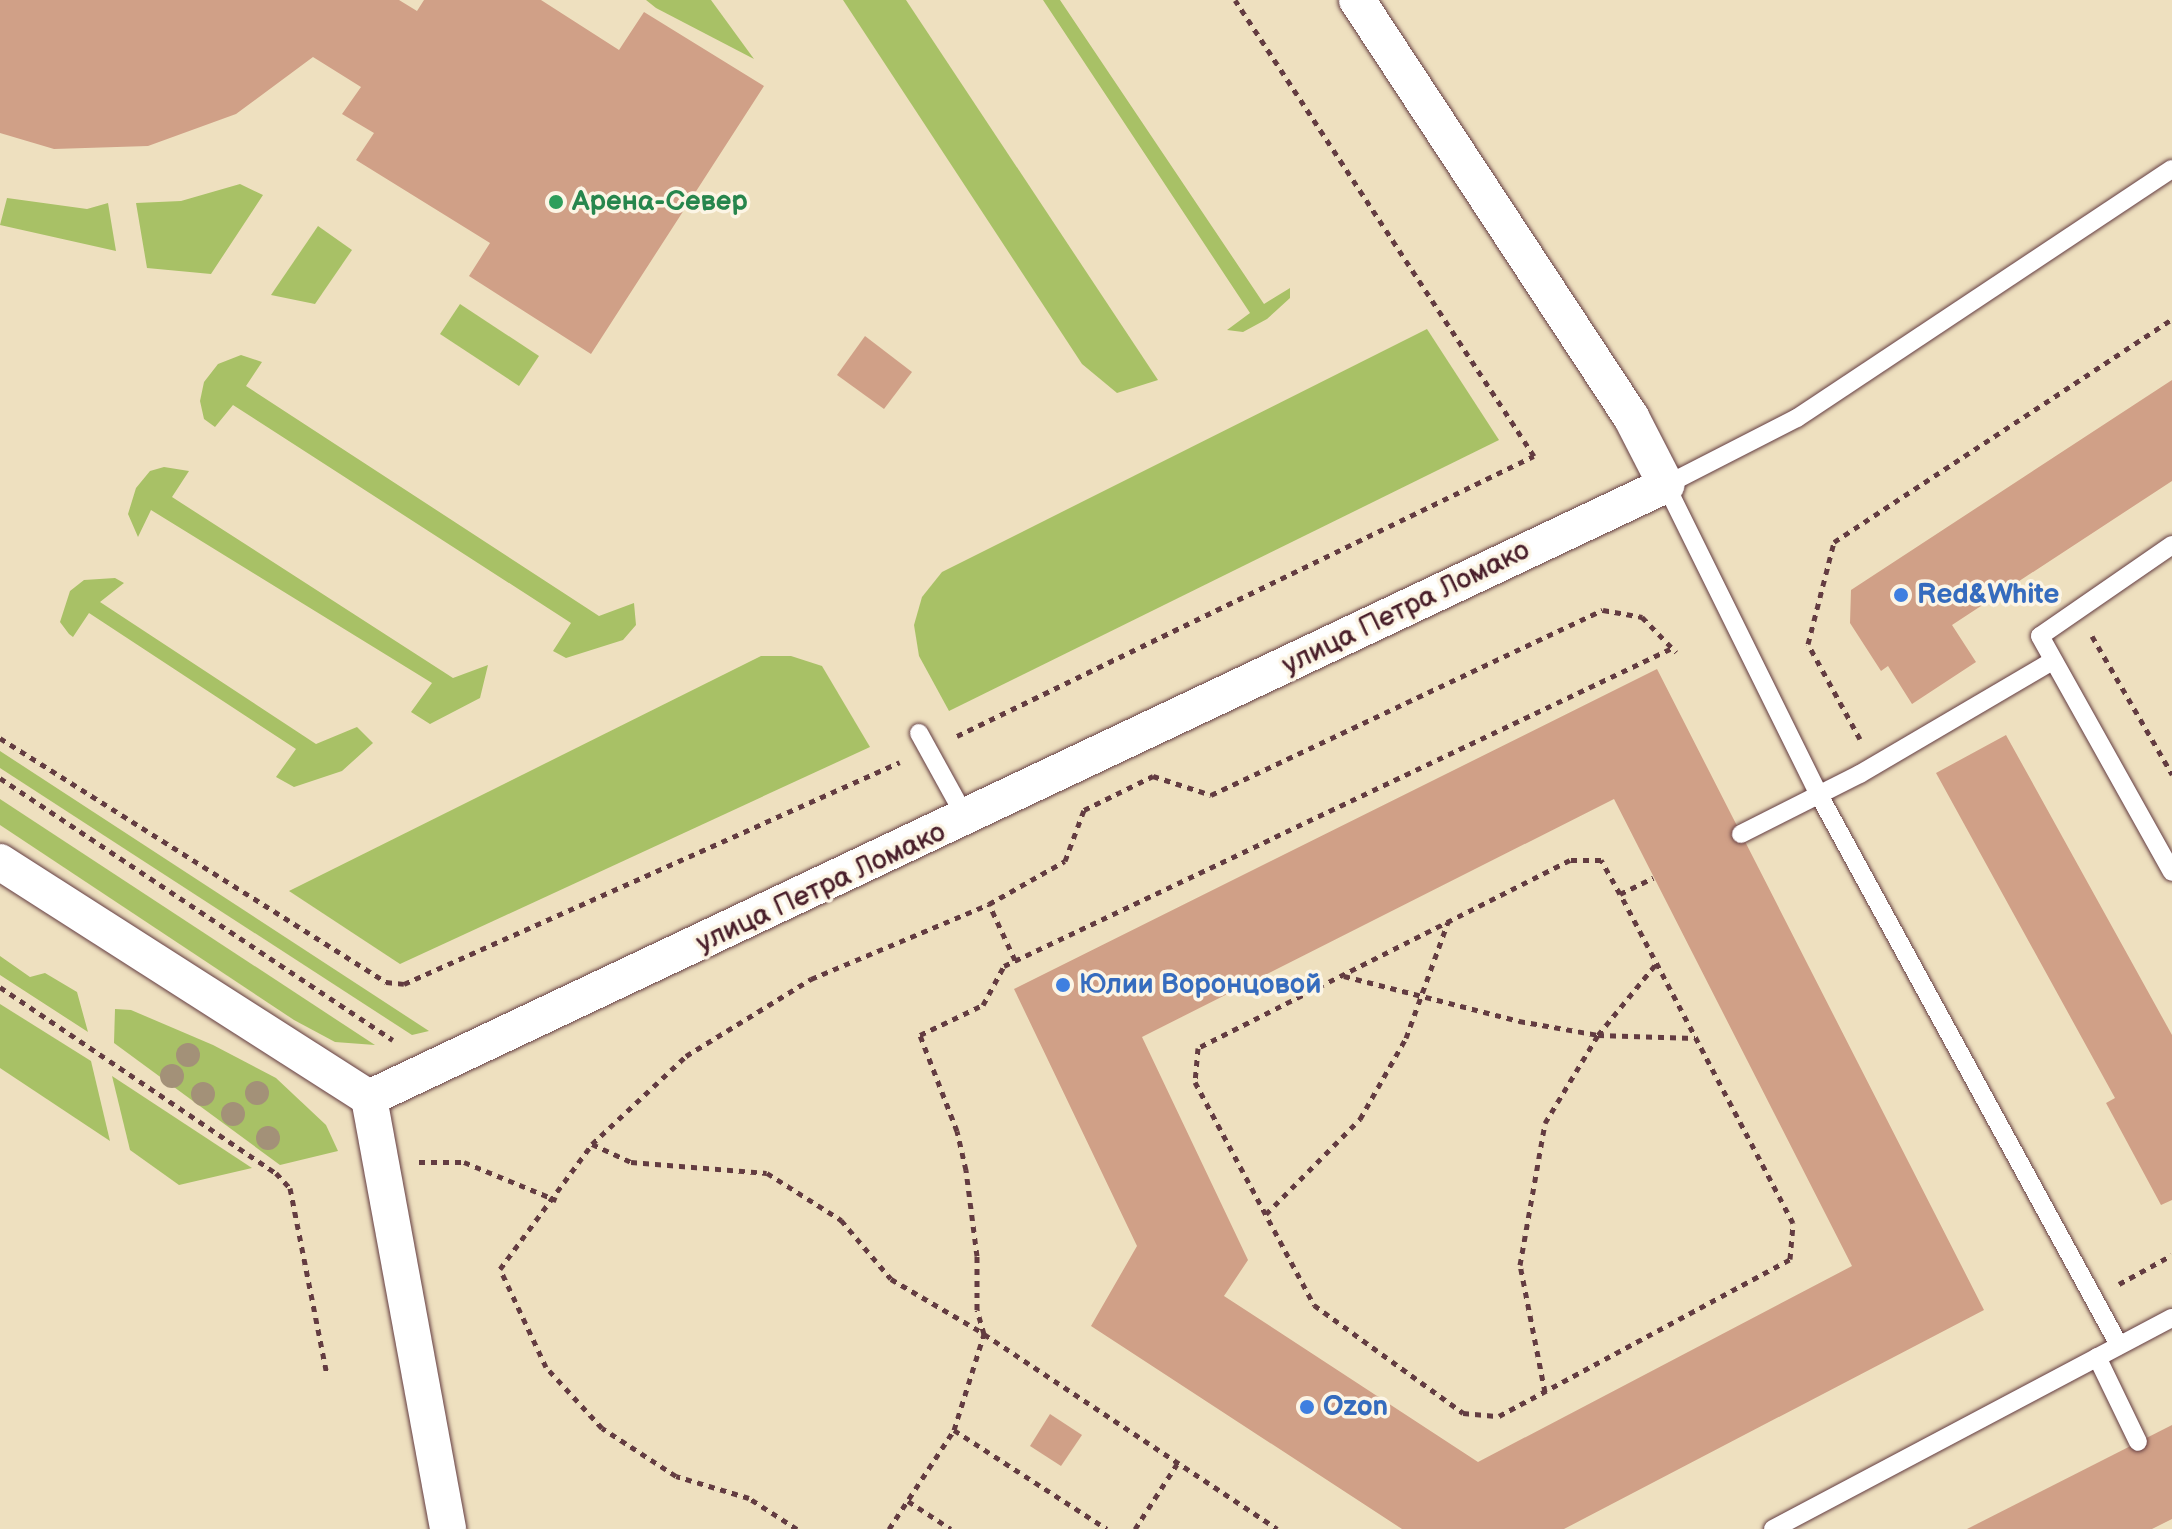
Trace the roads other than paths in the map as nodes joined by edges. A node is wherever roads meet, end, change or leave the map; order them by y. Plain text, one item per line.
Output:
1 (1357, 0) edge
2 (2172, 169) edge
3 (1666, 485) junction
4 (2172, 545) edge
5 (2051, 662) junction
6 (924, 741) road end
7 (1819, 795) junction
8 (967, 820) junction
9 (1741, 834) dead end
10 (0, 862) edge
11 (2172, 872) edge
12 (369, 1098) junction
13 (2172, 1318) edge
14 (2119, 1345) junction
15 (2097, 1357) junction
16 (2138, 1442) dead end
17 (448, 1529) edge
18 (1773, 1529) edge

1 - 3 street
2 - 3 lane
3 - 7 lane
3 - 8 street, улица Петра Ломако
4 - 5 lane
5 - 7 lane
5 - 11 lane
6 - 8 lane
7 - 9 lane
7 - 14 lane
8 - 12 street, улица Петра Ломако
10 - 12 street
12 - 17 street
13 - 14 lane
14 - 15 lane
15 - 16 lane
15 - 18 lane

